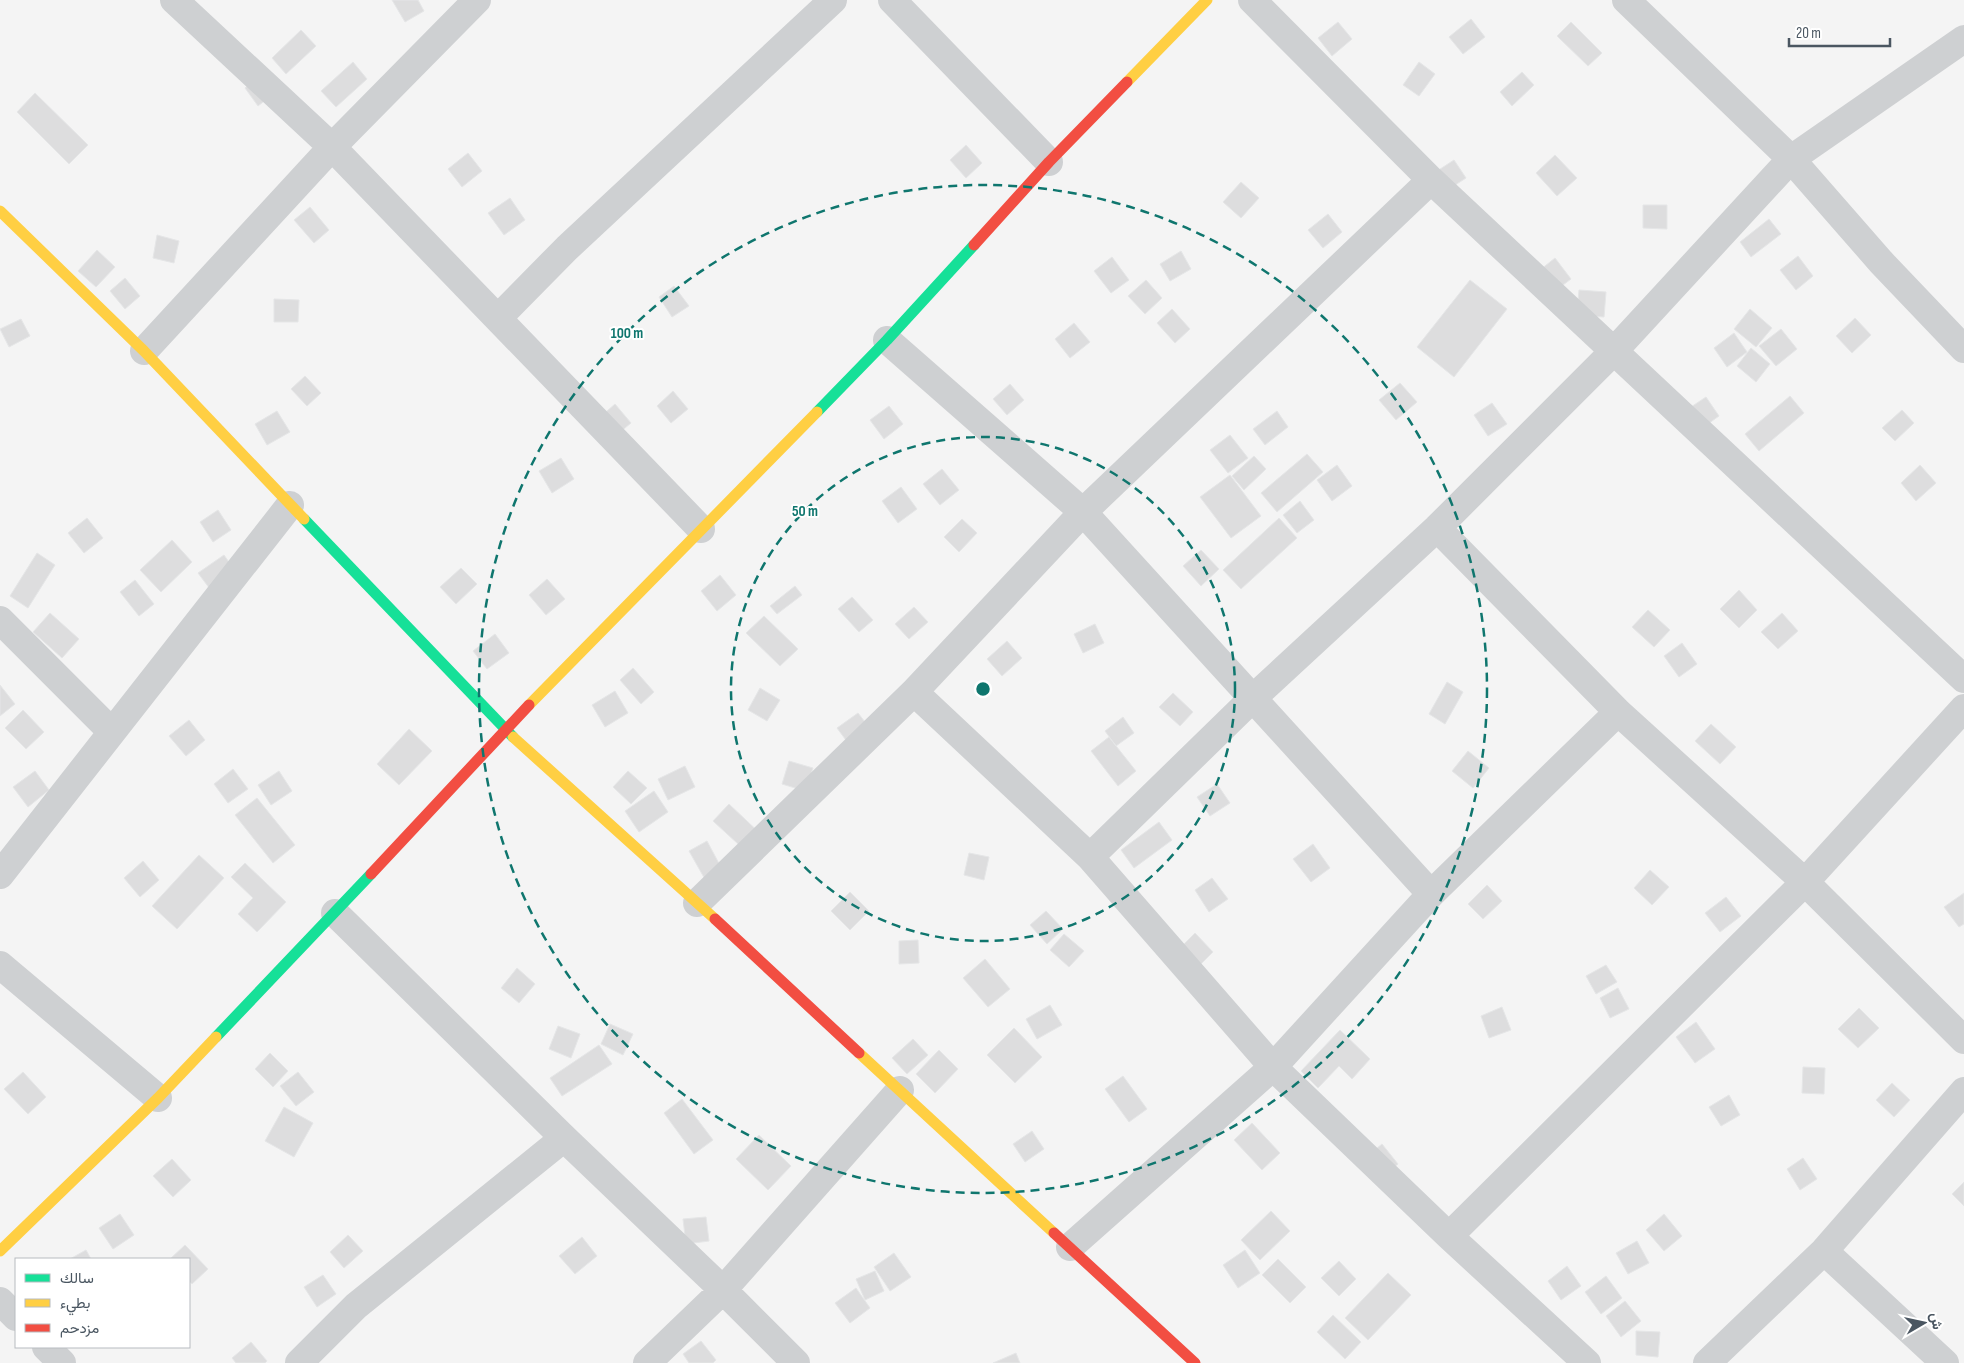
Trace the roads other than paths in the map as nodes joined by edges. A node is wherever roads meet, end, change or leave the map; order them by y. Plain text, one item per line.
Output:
1 (174, 0) edge
2 (477, 0) edge
3 (833, 0) edge
4 (892, 0) edge
5 (1207, 0) edge
6 (1252, 0) edge
7 (1626, 0) edge
8 (1964, 39) edge
9 (332, 147) junction
10 (1791, 159) junction
11 (1049, 162) junction
12 (1431, 180) junction
13 (0, 211) edge
14 (498, 318) junction
15 (887, 340) junction
16 (1964, 349) edge
17 (144, 351) junction
18 (1614, 351) junction
19 (290, 505) junction
20 (1083, 512) junction
21 (1437, 528) junction
22 (702, 529) junction
23 (0, 620) edge
24 (1964, 680) edge
25 (914, 692) junction
26 (1253, 698) junction
27 (1964, 708) edge
28 (1618, 712) junction
29 (506, 730) junction
30 (112, 732) junction
31 (1090, 857) junction
32 (0, 875) edge
33 (1805, 882) junction
34 (1431, 894) junction
35 (697, 902) junction
36 (335, 913) junction
37 (0, 965) edge
38 (1964, 1040) edge
39 (1273, 1067) junction
40 (900, 1090) junction
41 (1964, 1091) edge
42 (158, 1098) junction
43 (564, 1138) junction
44 (1449, 1236) junction
45 (1070, 1247) junction
46 (0, 1251) edge
47 (1824, 1251) junction
48 (723, 1290) junction
49 (0, 1300) edge
50 (15, 1316) edge
51 (47, 1348) edge
52 (62, 1363) edge
53 (299, 1363) edge
54 (647, 1363) edge
55 (796, 1363) edge
56 (1195, 1363) edge
57 (1587, 1363) edge
58 (1707, 1363) edge
59 (1945, 1363) edge

1 - 9 street
2 - 9 street
3 - 14 street
4 - 11 street
5 - 11 street
6 - 12 street
7 - 10 street
8 - 10 street
9 - 14 street
9 - 17 street
10 - 16 street
10 - 18 street
11 - 15 street
12 - 18 street
12 - 20 street
13 - 17 street
14 - 22 street
15 - 20 street
15 - 22 street
17 - 19 street
18 - 21 street
18 - 24 street
19 - 29 street
19 - 30 street
20 - 25 street
20 - 26 street
21 - 26 street
21 - 28 street
22 - 29 street
23 - 30 street
25 - 31 street
25 - 35 street
26 - 31 street
26 - 34 street
27 - 33 street
28 - 33 street
28 - 34 street
29 - 35 street
29 - 36 street
30 - 32 street
31 - 39 street
33 - 38 street
33 - 44 street
34 - 39 street
35 - 40 street
36 - 42 street
36 - 43 street
37 - 42 street
39 - 44 street
39 - 45 street
40 - 45 street
40 - 48 street
41 - 47 street
42 - 46 street
43 - 48 street
43 - 53 street
44 - 57 street
45 - 56 street
47 - 58 street
47 - 59 street
48 - 54 street
48 - 55 street
49 - 50 street
51 - 52 street

